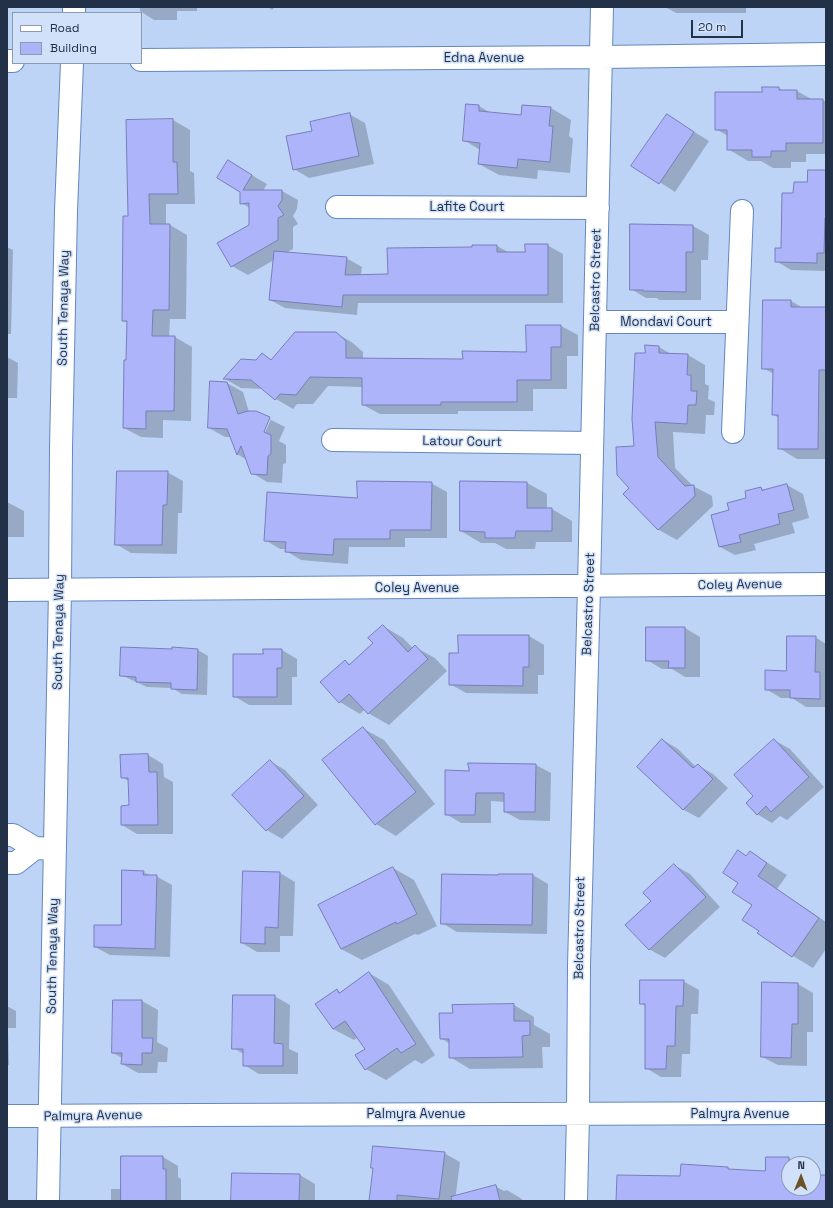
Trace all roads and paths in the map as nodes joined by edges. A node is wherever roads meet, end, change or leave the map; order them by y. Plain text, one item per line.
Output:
1 (602, 7) edge
2 (826, 54) edge
3 (601, 57) junction
4 (142, 60) edge
5 (72, 64) edge
6 (336, 207) dead end
7 (598, 208) junction
8 (742, 211) dead end
9 (595, 322) junction
10 (738, 322) junction
11 (733, 432) dead end
12 (333, 440) dead end
13 (592, 443) junction
14 (826, 584) edge
15 (589, 587) junction
16 (7, 590) edge
17 (60, 590) junction
18 (7, 835) edge
19 (45, 848) junction
20 (7, 863) edge
21 (826, 1113) edge
22 (578, 1114) junction
23 (7, 1116) edge
24 (50, 1116) junction
25 (48, 1201) edge
26 (576, 1201) edge

1 - 3 street, Belcastro Street
2 - 3 street, Edna Avenue
3 - 4 street, Edna Avenue
3 - 7 street, Belcastro Street
5 - 17 street, South Tenaya Way
6 - 7 street, Lafite Court
7 - 9 street, Belcastro Street
8 - 10 street
9 - 10 street, Mondavi Court
9 - 13 street, Belcastro Street
10 - 11 street
12 - 13 street, Latour Court
13 - 15 street, Belcastro Street
14 - 15 street, Coley Avenue
15 - 17 street, Coley Avenue
15 - 22 street, Belcastro Street
16 - 17 street, Coley Avenue
17 - 19 street, South Tenaya Way
18 - 19 street
19 - 20 street
19 - 24 street, South Tenaya Way
21 - 22 street, Palmyra Avenue
22 - 24 street, Palmyra Avenue
22 - 26 street, Belcastro Street
23 - 24 street, Palmyra Avenue
24 - 25 street, South Tenaya Way

